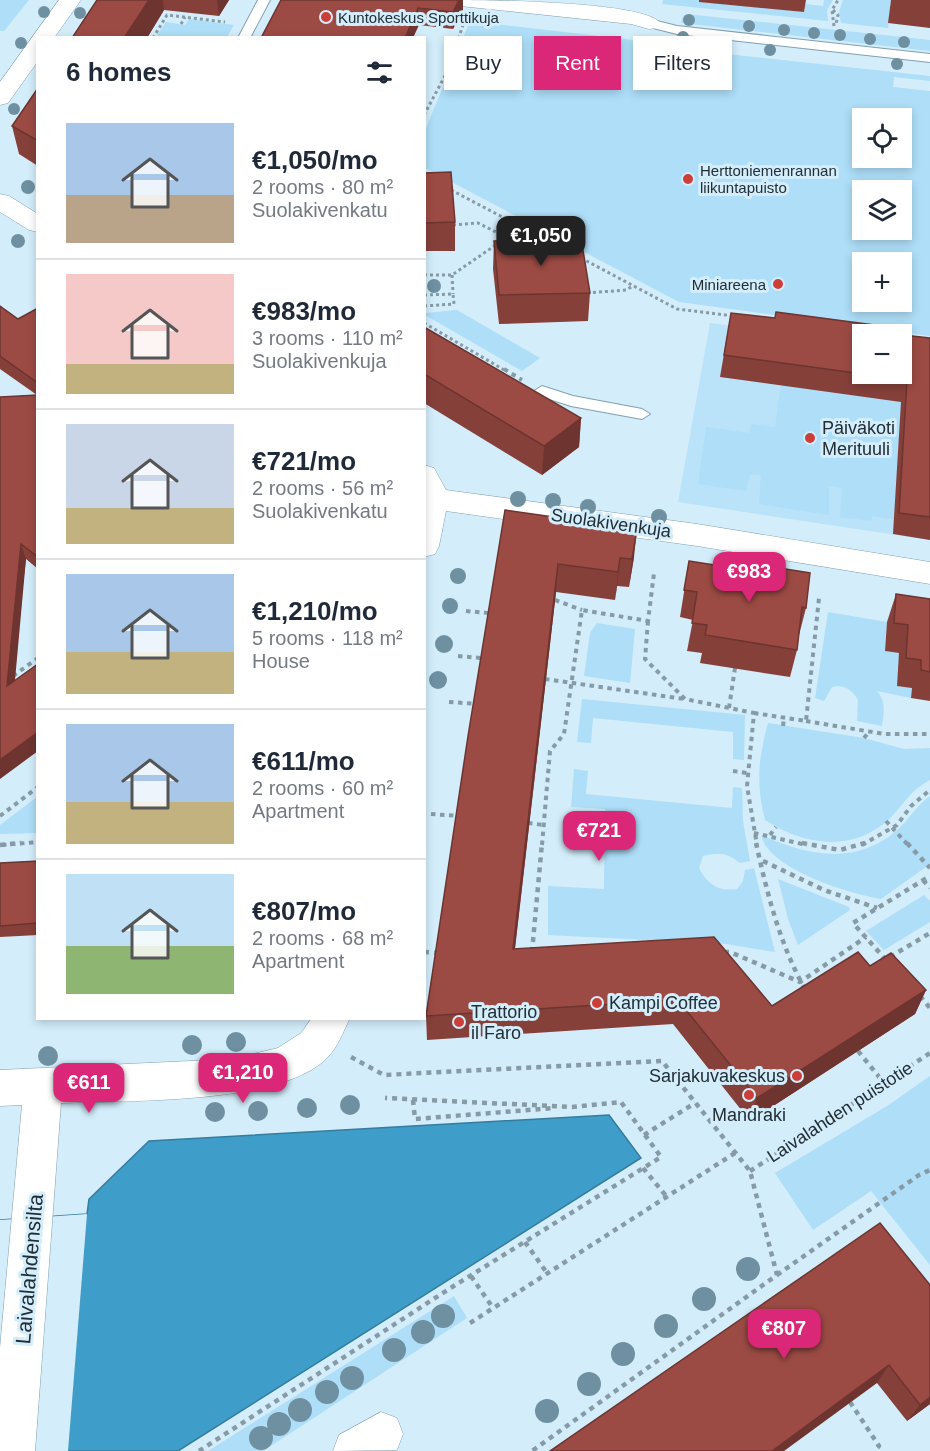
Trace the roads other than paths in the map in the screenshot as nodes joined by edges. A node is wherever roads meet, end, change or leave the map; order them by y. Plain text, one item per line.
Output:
1 (70, 0) edge
2 (264, 0) edge
3 (460, 0) edge
4 (649, 23) joint
5 (44, 36) edge
6 (245, 36) edge
7 (36, 48) edge
8 (930, 57) edge
9 (0, 98) edge
10 (0, 201) edge
11 (36, 224) edge
12 (542, 391) road end
13 (642, 414) dead end
14 (429, 487) edge
15 (426, 522) edge
16 (930, 573) edge
17 (325, 1029) edge
18 (0, 1088) edge
19 (43, 1088) junction
20 (13, 1451) edge

1 - 5 street
2 - 6 lane
3 - 4 street
4 - 8 lane
7 - 9 street
10 - 11 street
12 - 13 lane
14 - 15 street
14 - 16 street, Suolakivenkuja
17 - 19 street
18 - 19 street
19 - 20 street, Laivalahdensilta

